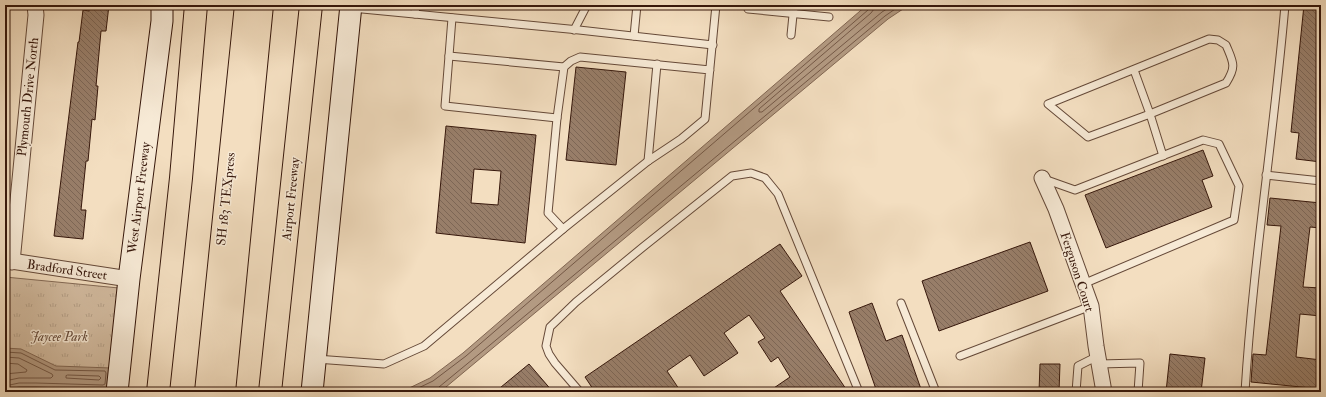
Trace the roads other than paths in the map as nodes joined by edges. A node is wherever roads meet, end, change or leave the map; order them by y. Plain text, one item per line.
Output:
1 (35, 5) edge
2 (162, 5) edge
3 (196, 5) edge
4 (246, 5) edge
5 (262, 5) edge
6 (311, 5) edge
7 (416, 5) edge
8 (586, 5) edge
9 (637, 5) edge
10 (716, 5) edge
11 (794, 5) edge
12 (1285, 5) edge
13 (350, 6) edge
14 (748, 9) dead end
15 (793, 13) junction
16 (415, 14) junction
17 (829, 17) dead end
18 (452, 18) junction
19 (574, 30) junction
20 (634, 36) junction
21 (791, 36) dead end
22 (713, 45) junction
23 (449, 56) junction
24 (657, 64) junction
25 (564, 67) junction
26 (710, 70) junction
27 (1134, 70) junction
28 (1150, 114) junction
29 (557, 118) junction
30 (1163, 156) junction
31 (648, 161) junction
32 (1266, 175) junction
33 (1042, 178) joint
34 (1321, 182) edge
35 (563, 229) junction
36 (8, 261) edge
37 (129, 279) junction
38 (1084, 284) junction
39 (900, 303) dead end
40 (1091, 306) junction
41 (960, 356) dead end
42 (315, 359) junction
43 (1098, 360) junction
44 (117, 392) edge
45 (158, 392) edge
46 (206, 392) edge
47 (224, 392) edge
48 (270, 392) edge
49 (312, 392) edge
50 (580, 392) edge
51 (859, 392) edge
52 (936, 392) edge
53 (1076, 392) edge
54 (1104, 392) edge
55 (1138, 392) edge
56 (1245, 392) edge

1 - 36 street, Plymouth Drive North
2 - 37 main road, West Airport Freeway
3 - 45 highway
4 - 46 highway, SH 183 TEXpress
5 - 47 highway, SH 183 TEXpress
6 - 48 highway, Airport Freeway
7 - 16 lane
8 - 19 lane
9 - 20 lane
10 - 22 lane
11 - 15 lane
12 - 32 lane
13 - 16 lane
13 - 42 main road
14 - 15 lane
15 - 17 lane
15 - 21 lane
16 - 18 lane
18 - 19 lane
18 - 23 lane
19 - 20 lane
20 - 22 lane
22 - 26 lane
23 - 25 lane
23 - 29 lane
24 - 25 lane
24 - 26 lane
24 - 31 lane
25 - 29 lane
26 - 31 lane
27 - 28 lane
27 - 28 lane
27 - 28 lane
28 - 30 lane
29 - 35 lane
30 - 33 lane
30 - 38 lane
31 - 35 lane
32 - 34 lane
32 - 56 lane
33 - 38 street, Ferguson Court
35 - 42 lane
36 - 37 street, Bradford Street
37 - 44 main road, West Airport Freeway
38 - 40 street, Ferguson Court
39 - 52 lane
40 - 41 lane
40 - 43 street, Ferguson Court
42 - 49 main road
43 - 53 lane
43 - 54 street, Ferguson Court
43 - 55 lane
50 - 51 lane

